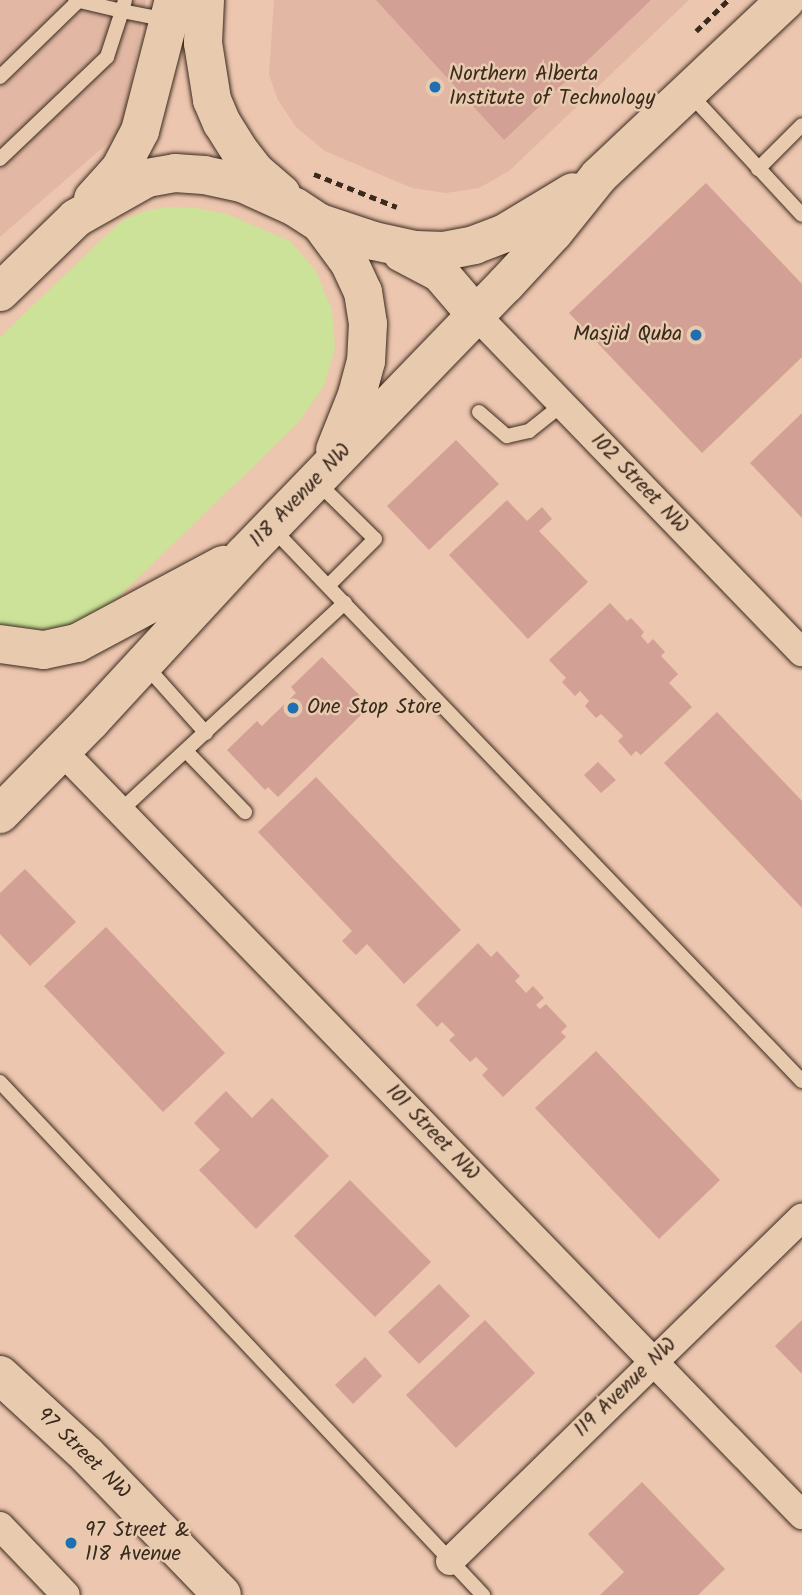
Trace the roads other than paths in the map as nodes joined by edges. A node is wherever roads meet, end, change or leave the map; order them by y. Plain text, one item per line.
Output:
1 (205, 0) edge
2 (786, 0) edge
3 (76, 1) edge
4 (123, 6) edge
5 (172, 10) edge
6 (0, 77) edge
7 (687, 91) junction
8 (802, 125) edge
9 (0, 159) edge
10 (758, 170) junction
11 (599, 176) junction
12 (308, 215) junction
13 (802, 215) edge
14 (76, 218) junction
15 (374, 241) junction
16 (0, 292) edge
17 (476, 315) junction
18 (562, 404) junction
19 (479, 412) dead end
20 (322, 474) junction
21 (272, 528) junction
22 (244, 555) junction
23 (328, 586) junction
24 (345, 603) junction
25 (0, 644) edge
26 (802, 652) edge
27 (144, 664) junction
28 (206, 733) junction
29 (62, 751) junction
30 (186, 751) junction
31 (119, 812) junction
32 (245, 812) dead end
33 (0, 814) edge
34 (802, 1081) edge
35 (0, 1082) edge
36 (802, 1217) edge
37 (0, 1352) edge
38 (653, 1362) junction
39 (0, 1375) edge
40 (88, 1455) junction
41 (802, 1516) edge
42 (0, 1526) edge
43 (450, 1561) junction
44 (66, 1595) edge
45 (222, 1595) edge
46 (483, 1595) edge

1 - 12 main road
2 - 7 main road, 118 Avenue NW
3 - 4 lane
3 - 6 lane
4 - 5 lane
4 - 9 lane
5 - 14 main road
7 - 10 lane
7 - 11 main road, 118 Avenue NW
8 - 10 lane
10 - 13 lane
11 - 15 main road, 118 Avenue NW
11 - 17 main road, 118 Avenue NW
12 - 14 main road, 118 Avenue NW
12 - 15 main road, 118 Avenue NW
12 - 20 main road
14 - 16 main road
15 - 17 main road
17 - 18 street, 102 Street NW
17 - 20 main road, 118 Avenue NW
18 - 19 lane
18 - 26 street, 102 Street NW
20 - 21 main road, 118 Avenue NW
20 - 23 lane
21 - 22 main road, 118 Avenue NW
21 - 23 lane
22 - 25 main road
22 - 27 main road, 118 Avenue NW
23 - 24 lane
24 - 28 lane
24 - 34 lane
27 - 28 lane
27 - 29 main road, 118 Avenue NW
28 - 30 lane
29 - 31 street, 101 Street NW
29 - 33 main road, 118 Avenue NW
30 - 31 lane
30 - 32 lane
31 - 38 street, 101 Street NW
35 - 43 lane
36 - 38 street, 119 Avenue NW
37 - 40 main road
38 - 41 street, 101 Street NW
38 - 43 street, 119 Avenue NW
39 - 40 main road, 97 Street NW
40 - 45 main road, 97 Street NW
42 - 44 street
43 - 46 lane

